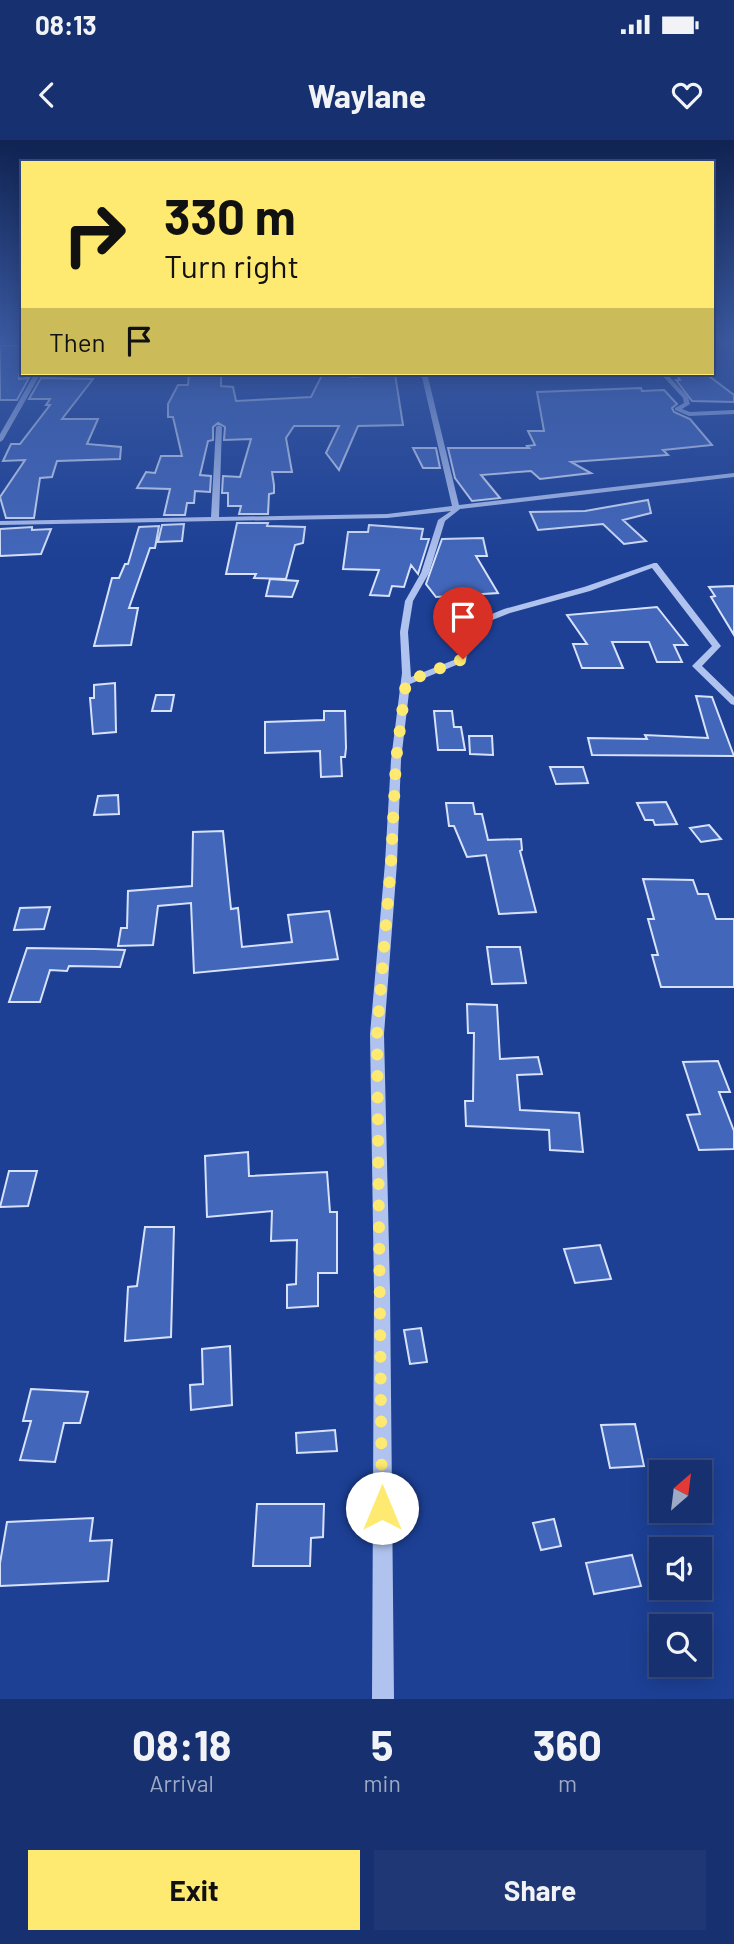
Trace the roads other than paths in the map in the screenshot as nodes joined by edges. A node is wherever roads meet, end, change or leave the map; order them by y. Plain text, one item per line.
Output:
1 (15, 414) edge
2 (434, 414) edge
3 (219, 427) dead end
4 (0, 440) edge
5 (734, 475) edge
6 (457, 510) junction
7 (215, 520) junction
8 (0, 523) edge
9 (406, 682) junction
10 (734, 702) edge
11 (383, 1699) edge

1 - 4 street
2 - 6 street
3 - 7 street
5 - 6 street
6 - 7 street
6 - 9 street
7 - 8 street
9 - 10 street
9 - 11 street

